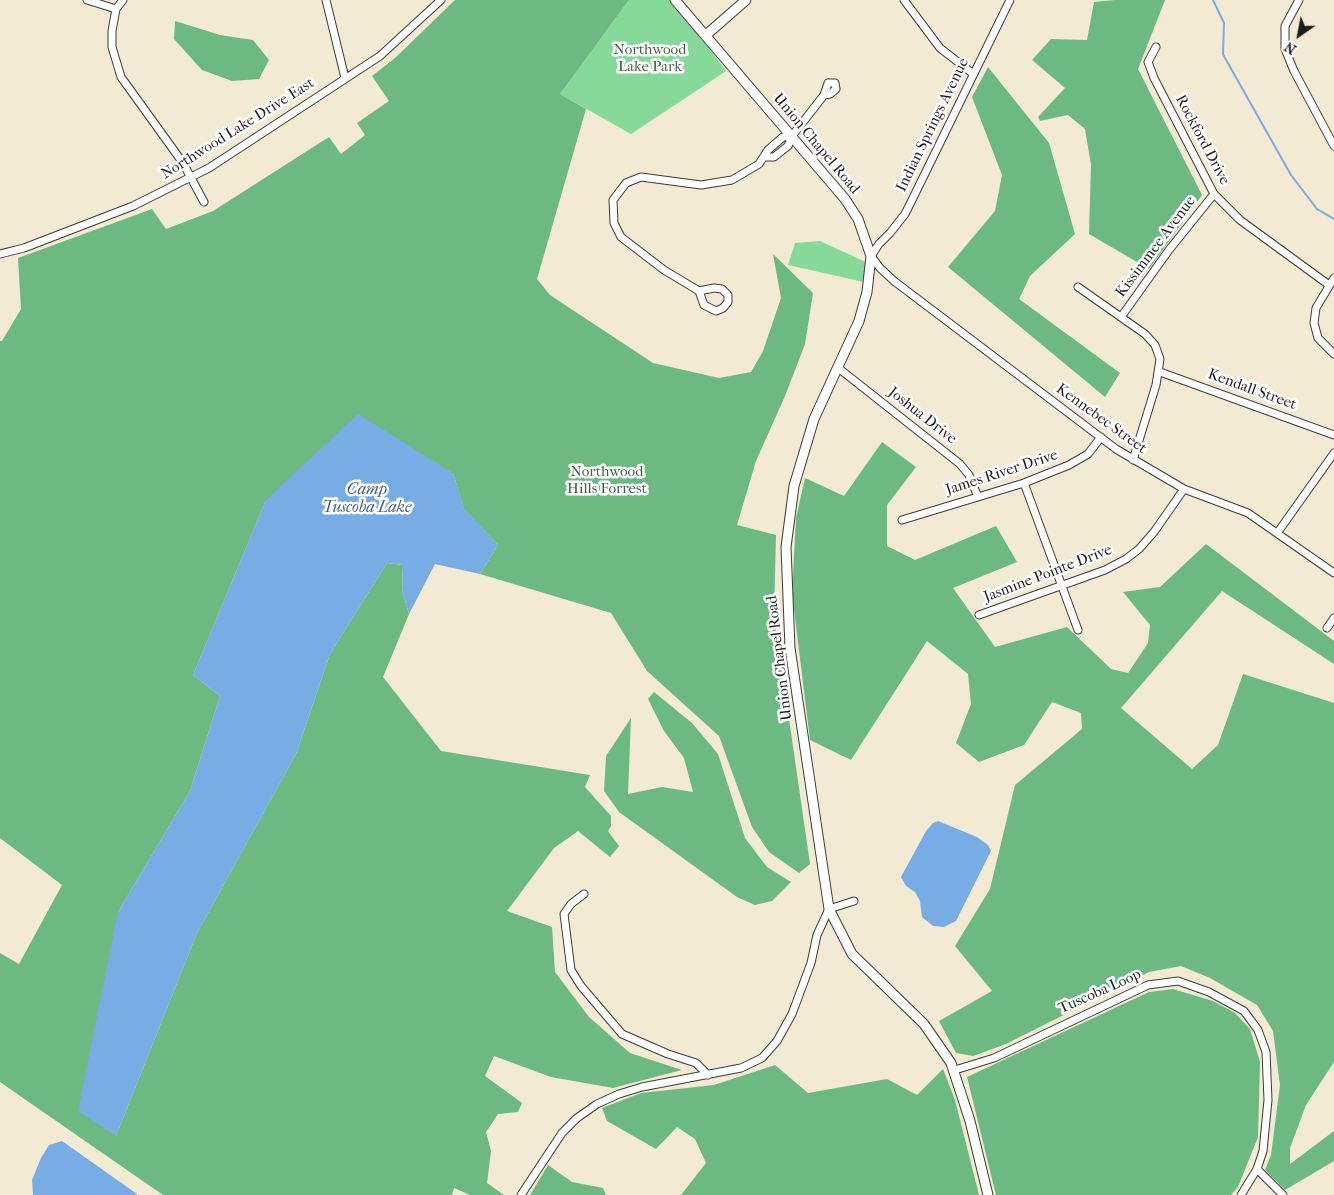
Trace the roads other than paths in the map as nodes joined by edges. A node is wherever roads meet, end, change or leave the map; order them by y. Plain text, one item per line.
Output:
1 (87, 0) edge
2 (123, 0) edge
3 (326, 0) edge
4 (441, 0) edge
5 (675, 0) edge
6 (746, 0) edge
7 (904, 0) edge
8 (1010, 0) edge
9 (1299, 0) edge
10 (116, 9) junction
11 (706, 35) junction
12 (1156, 47) dead end
13 (972, 73) junction
14 (345, 78) junction
15 (824, 95) dead end
16 (792, 136) junction
17 (1334, 146) edge
18 (192, 176) junction
19 (1214, 194) junction
20 (204, 202) dead end
21 (0, 254) edge
22 (871, 256) junction
23 (1334, 278) edge
24 (1329, 285) junction
25 (1078, 287) dead end
26 (699, 291) dead end
27 (1121, 317) junction
28 (1334, 354) edge
29 (837, 367) junction
30 (1160, 372) junction
31 (1334, 435) edge
32 (1102, 437) junction
33 (1334, 453) edge
34 (1133, 460) junction
35 (1024, 482) junction
36 (1184, 489) junction
37 (978, 497) junction
38 (902, 520) dead end
39 (1278, 532) junction
40 (1334, 573) edge
41 (1062, 584) junction
42 (979, 615) dead end
43 (1334, 618) edge
44 (1327, 628) dead end
45 (1078, 630) dead end
46 (584, 894) dead end
47 (854, 901) dead end
48 (829, 909) junction
49 (955, 1070) junction
50 (708, 1075) junction
51 (1258, 1169) junction
52 (521, 1195) edge
53 (988, 1195) edge
54 (1241, 1195) edge
55 (1283, 1195) edge

1 - 10 street
2 - 10 street
3 - 14 street
4 - 14 street, Northwood Lake Drive East
5 - 11 street, Union Chapel Road
6 - 11 street
7 - 13 street
8 - 13 street, Indian Springs Avenue
9 - 17 street
10 - 18 street
11 - 16 street, Union Chapel Road
12 - 19 street, Rockford Drive
13 - 22 street, Indian Springs Avenue
14 - 18 street, Northwood Lake Drive East
15 - 16 street
16 - 22 street, Union Chapel Road
16 - 26 street
18 - 20 street
18 - 21 street, Northwood Lake Drive East
19 - 24 street, Rockford Drive
19 - 27 street, Kissimmee Avenue
22 - 29 street, Union Chapel Road
22 - 32 street, Kennebec Street
23 - 24 street
24 - 28 street
25 - 27 street
27 - 30 street
29 - 37 street, Joshua Drive
29 - 48 street, Union Chapel Road
30 - 31 street, Kendall Street
30 - 34 street
32 - 34 street, Kennebec Street
32 - 35 street, James River Drive
33 - 39 street
34 - 36 street, Kennebec Street
35 - 37 street, James River Drive
35 - 41 street
36 - 39 street, Kennebec Street
36 - 41 street, Jasmine Pointe Drive
37 - 38 street, James River Drive
39 - 40 street, Kennebec Street
41 - 42 street, Jasmine Pointe Drive
41 - 45 street
43 - 44 street
46 - 50 street
47 - 48 street
48 - 49 street, Union Chapel Road
48 - 50 street
49 - 51 street, Tuscoba Loop
49 - 53 street, Union Chapel Road
50 - 52 street
51 - 54 street, Tuscoba Loop
51 - 55 street

